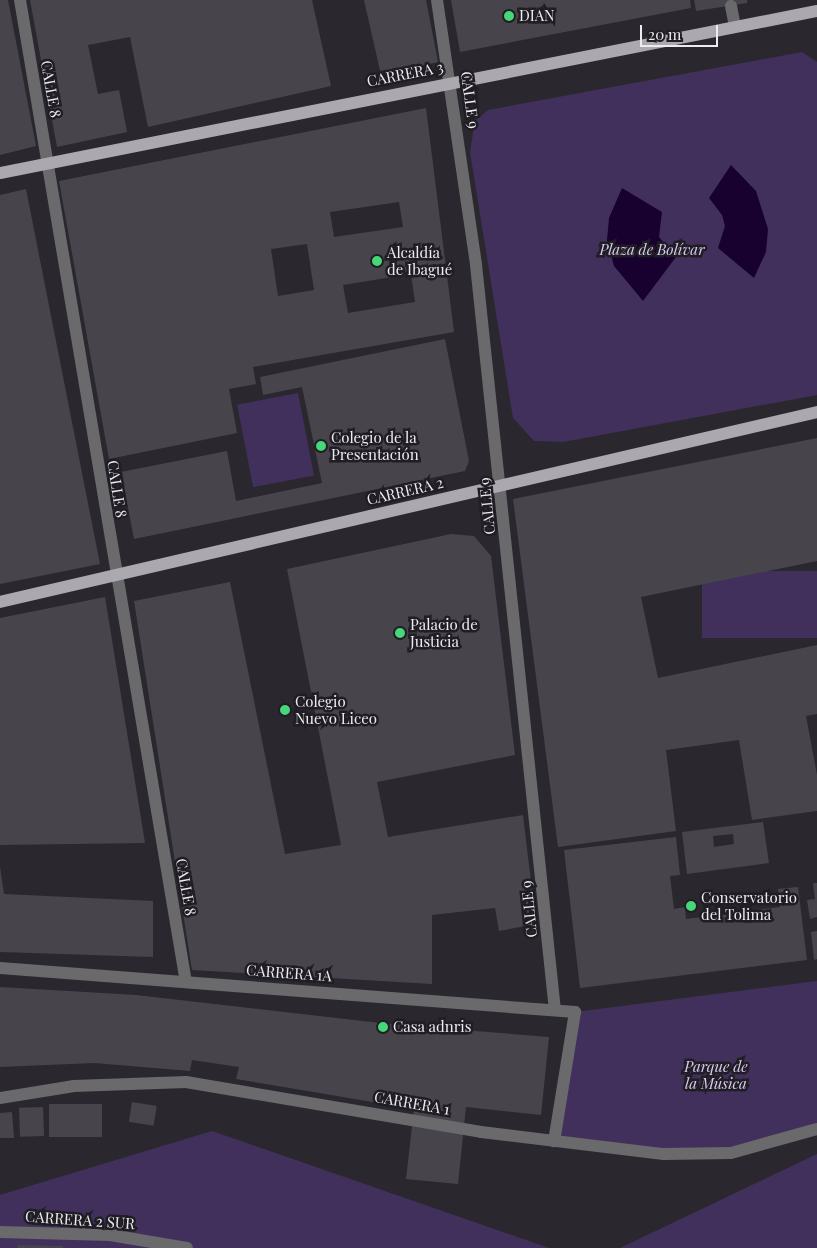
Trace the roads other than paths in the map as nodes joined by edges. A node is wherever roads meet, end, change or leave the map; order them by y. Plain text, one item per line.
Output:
1 (20, 0) edge
2 (436, 0) edge
3 (731, 6) dead end
4 (817, 11) edge
5 (735, 26) junction
6 (452, 81) junction
7 (48, 163) junction
8 (0, 173) edge
9 (817, 412) edge
10 (501, 485) junction
11 (114, 576) junction
12 (0, 602) edge
13 (0, 968) edge
14 (186, 982) junction
15 (555, 1010) junction
16 (0, 1098) edge
17 (817, 1129) edge
18 (554, 1141) junction
19 (0, 1232) edge
20 (187, 1248) edge

1 - 7 street, CALLE 8
2 - 6 street, CALLE 9
3 - 5 street
4 - 5 main road, CARRERA 3
5 - 6 main road, CARRERA 3
6 - 7 main road, CARRERA 3
6 - 10 street, CALLE 9
7 - 8 main road, CARRERA 3
7 - 11 street, CALLE 8
9 - 10 main road, CARRERA 2
10 - 11 main road, CARRERA 2
10 - 15 street, CALLE 9
11 - 12 main road, CARRERA 2
11 - 14 street, CALLE 8
13 - 14 street, CARRERA 1A
14 - 15 street, CARRERA 1A
15 - 18 street, CARRERA 1A
16 - 18 street, CARRERA 1
17 - 18 street, CARRERA 1
19 - 20 street, CARRERA 2 SUR

